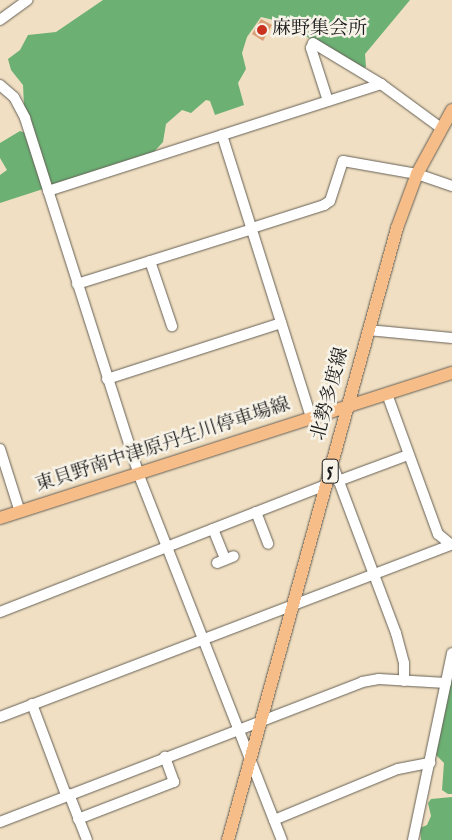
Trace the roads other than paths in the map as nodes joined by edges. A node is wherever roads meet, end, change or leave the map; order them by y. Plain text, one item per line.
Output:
1 (28, 0) edge
2 (0, 20) edge
3 (381, 84) junction
4 (0, 86) edge
5 (328, 101) junction
6 (452, 110) edge
7 (441, 128) junction
8 (222, 135) junction
9 (418, 174) junction
10 (452, 186) edge
11 (48, 191) junction
12 (252, 228) junction
13 (150, 261) junction
14 (77, 284) junction
15 (282, 323) junction
16 (172, 326) dead end
17 (368, 330) junction
18 (452, 338) edge
19 (452, 373) edge
20 (107, 378) junction
21 (386, 394) junction
22 (348, 407) junction
23 (311, 418) junction
24 (0, 449) edge
25 (408, 455) junction
26 (138, 474) junction
27 (332, 483) junction
28 (20, 512) junction
29 (256, 512) junction
30 (0, 518) edge
31 (213, 529) junction
32 (268, 544) dead end
33 (450, 544) edge
34 (167, 548) junction
35 (225, 560) dead end
36 (373, 572) junction
37 (293, 602) junction
38 (0, 612) edge
39 (202, 638) junction
40 (452, 653) edge
41 (404, 681) junction
42 (446, 683) junction
43 (32, 704) junction
44 (0, 717) edge
45 (261, 720) junction
46 (237, 729) junction
47 (164, 756) junction
48 (250, 759) junction
49 (430, 763) junction
50 (68, 795) junction
51 (78, 819) junction
52 (274, 820) junction
53 (0, 822) edge
54 (87, 840) edge
55 (227, 840) edge
56 (282, 840) edge
57 (413, 840) edge

1 - 2 street
3 - 5 street
3 - 5 street
3 - 7 street
4 - 11 street
5 - 8 street
6 - 7 main road, 北勢多度線 / 5
7 - 9 main road, 北勢多度線 / 5
8 - 11 street
8 - 12 street
9 - 10 street
9 - 12 street
9 - 17 main road, 北勢多度線 / 5
11 - 14 street
12 - 13 street
12 - 15 street
13 - 14 street
13 - 16 street
14 - 20 street
15 - 20 street
15 - 23 street
17 - 18 street
17 - 22 main road, 北勢多度線 / 5
19 - 21 main road, 東貝野南中津原丹生川停車場線
20 - 26 street
21 - 22 main road, 東貝野南中津原丹生川停車場線
21 - 25 street
22 - 23 main road, 東貝野南中津原丹生川停車場線
22 - 27 main road, 北勢多度線 / 5
23 - 26 main road, 東貝野南中津原丹生川停車場線
24 - 28 street
25 - 27 street
25 - 33 street
26 - 28 main road, 東貝野南中津原丹生川停車場線
26 - 34 street
27 - 29 street
27 - 36 street
27 - 37 main road, 北勢多度線 / 5
28 - 30 main road, 東貝野南中津原丹生川停車場線
29 - 31 street
29 - 32 street
31 - 34 street
31 - 35 street
33 - 36 street
34 - 38 street
34 - 39 street
36 - 37 street
36 - 41 street
37 - 39 street
37 - 45 main road, 北勢多度線 / 5
39 - 43 street
39 - 46 street
40 - 42 street
41 - 42 street
41 - 45 street
42 - 49 street
43 - 44 street
43 - 50 street
45 - 46 street
45 - 48 main road, 北勢多度線 / 5
46 - 47 street
46 - 48 street
47 - 50 street
47 - 51 street
48 - 52 street
48 - 55 main road, 北勢多度線 / 5
49 - 52 street
49 - 57 street
50 - 51 street
50 - 53 street
51 - 54 street
52 - 56 street

